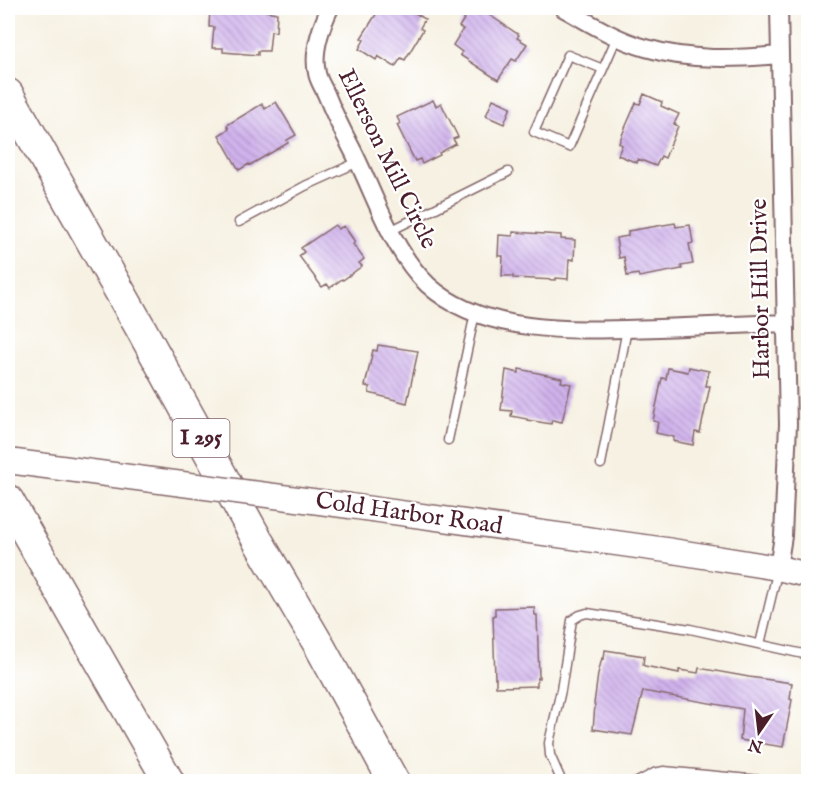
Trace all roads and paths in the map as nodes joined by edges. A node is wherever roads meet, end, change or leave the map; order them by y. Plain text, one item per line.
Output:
1 (330, 8) edge
2 (563, 8) edge
3 (779, 8) edge
4 (583, 13) edge
5 (617, 37) junction
6 (780, 55) junction
7 (603, 69) junction
8 (8, 94) edge
9 (358, 162) junction
10 (508, 172) dead end
11 (239, 222) dead end
12 (390, 231) junction
13 (475, 313) junction
14 (786, 323) junction
15 (627, 328) junction
16 (448, 440) dead end
17 (8, 461) edge
18 (601, 464) dead end
19 (8, 500) edge
20 (778, 568) junction
21 (808, 575) edge
22 (760, 644) junction
23 (808, 656) edge
24 (808, 773) edge
25 (804, 781) edge
26 (168, 782) edge
27 (394, 782) edge
28 (562, 782) edge
29 (637, 782) edge
30 (782, 782) edge

1 - 9 street, Ellerson Mill Circle
2 - 4 street
3 - 6 street, Harbor Hill Drive
4 - 5 street
5 - 6 street
5 - 7 lane
6 - 14 street, Harbor Hill Drive
7 - 7 lane
8 - 27 highway, I 295
9 - 11 lane
9 - 12 street, Ellerson Mill Circle
10 - 12 lane
12 - 13 street, Ellerson Mill Circle
13 - 15 street, Ellerson Mill Circle
13 - 16 lane
14 - 15 street, Ellerson Mill Circle
14 - 20 street, Harbor Hill Drive
15 - 18 lane
17 - 20 main road, Cold Harbor Road, bridge
19 - 26 highway
20 - 21 main road, Cold Harbor Road
20 - 22 lane
22 - 23 lane
22 - 28 lane
24 - 25 lane
29 - 30 lane

